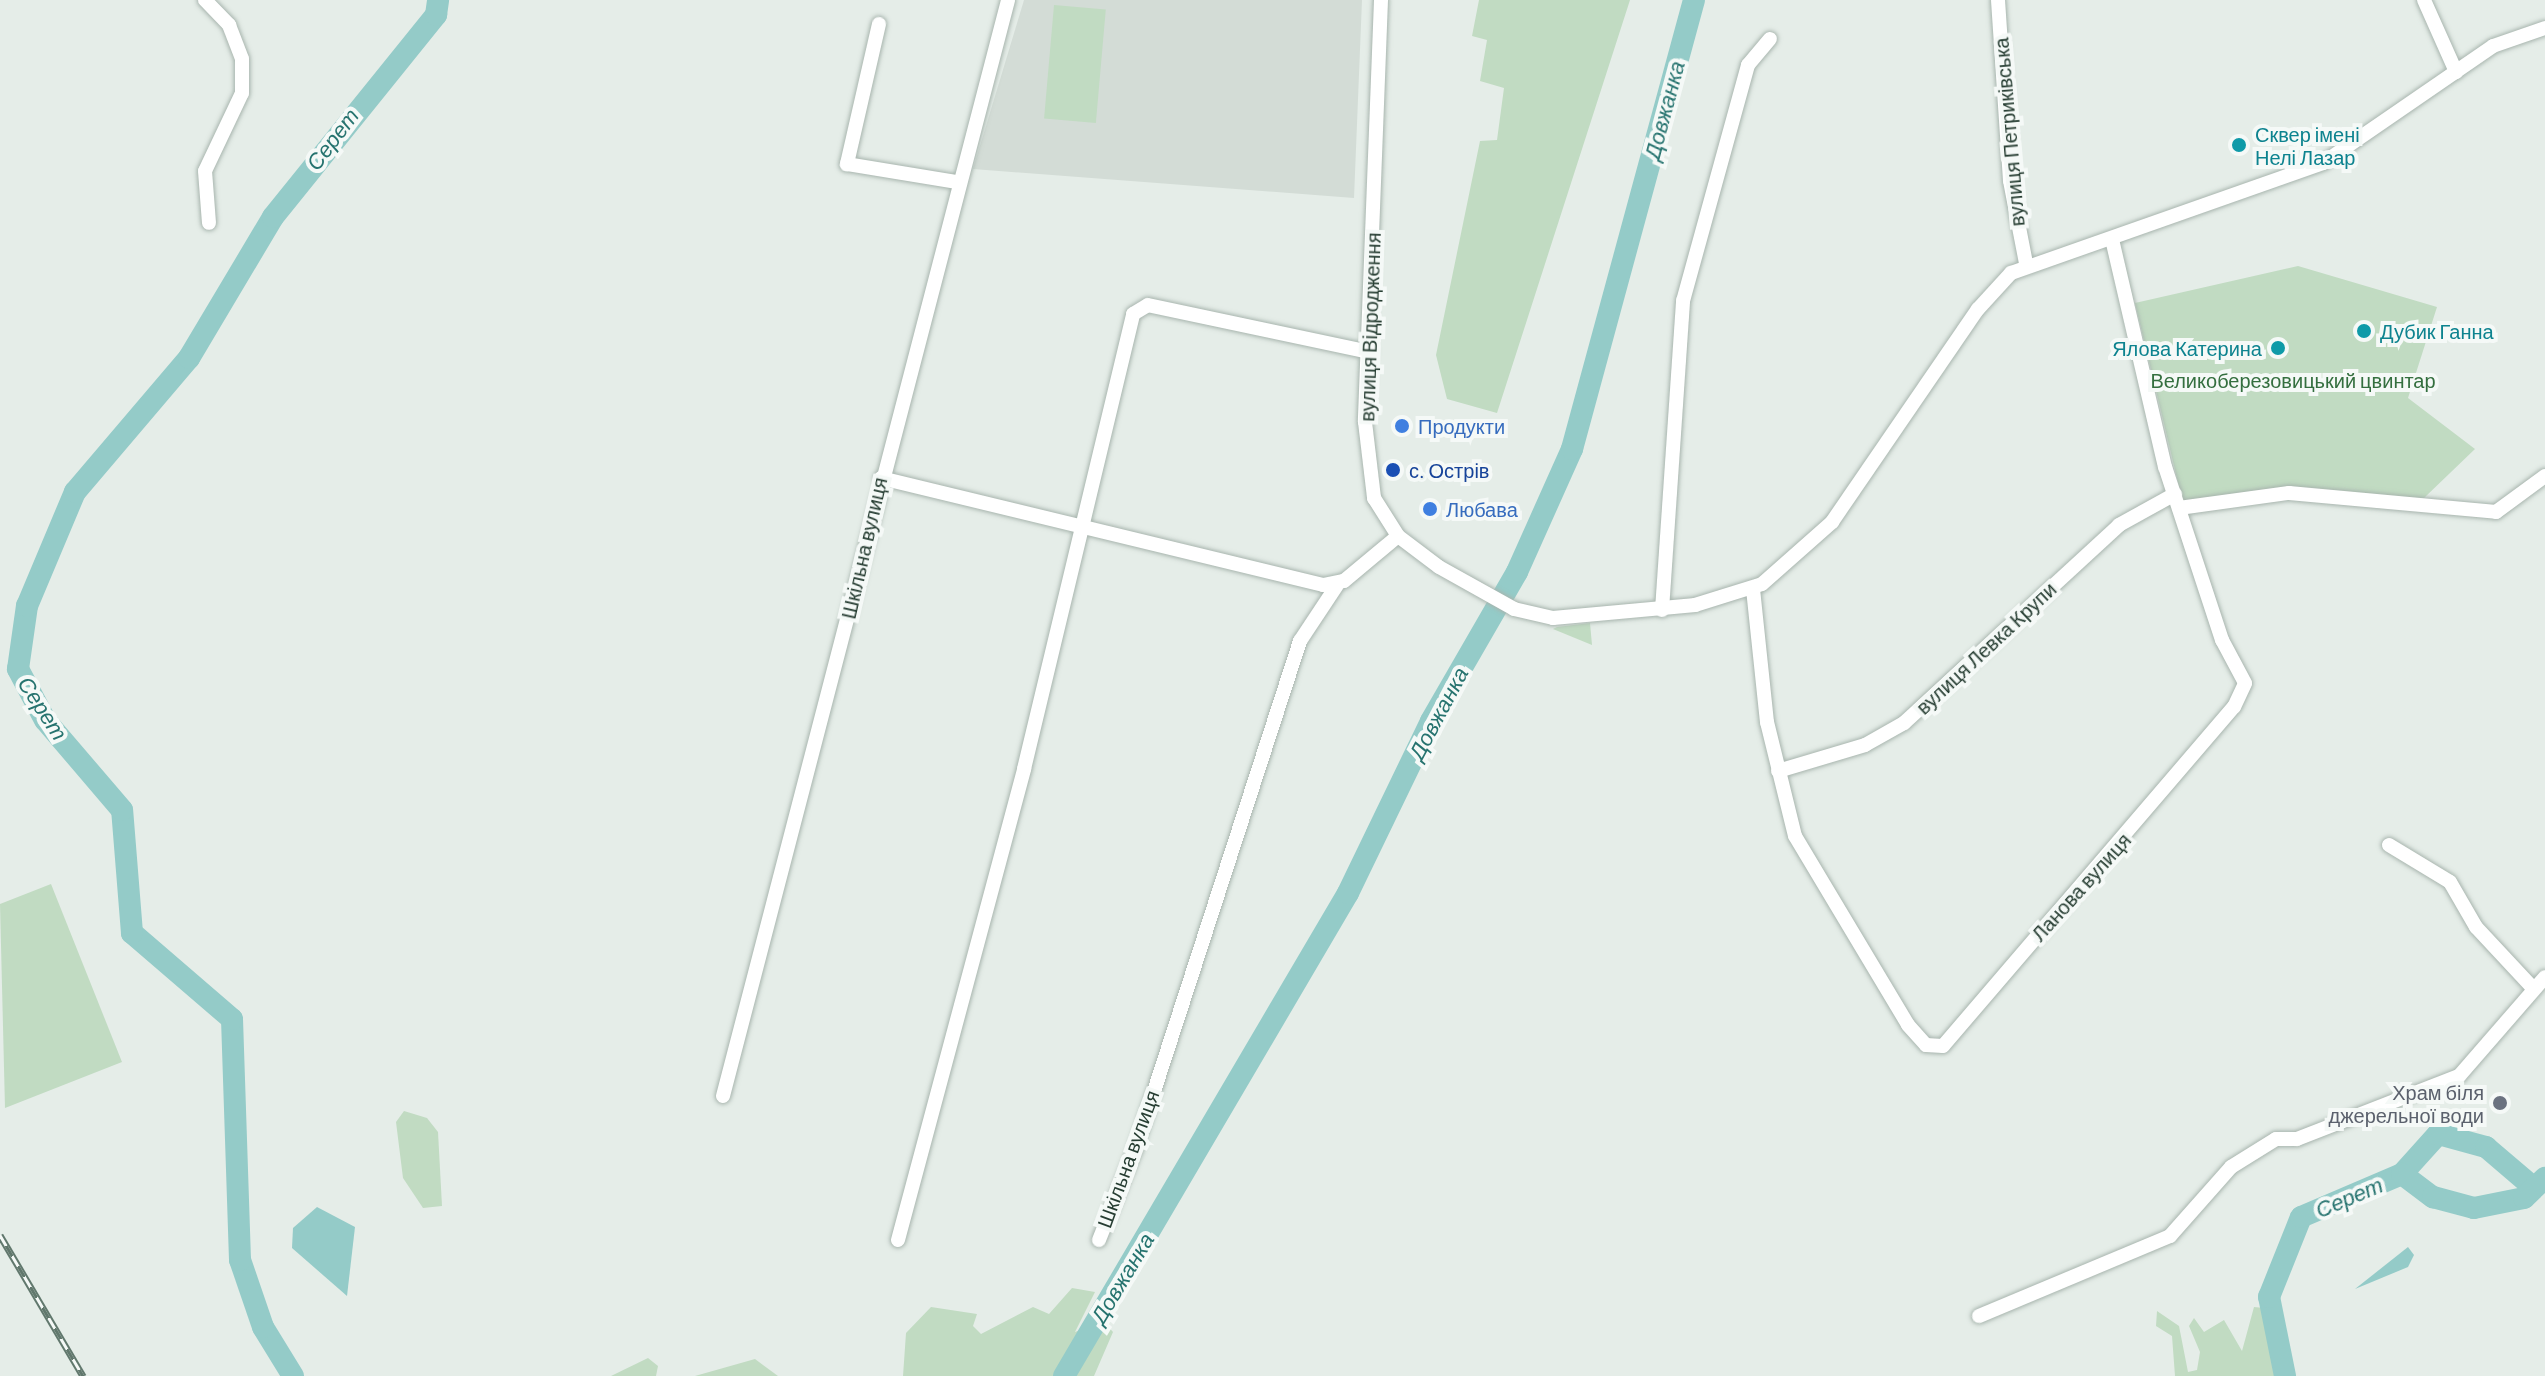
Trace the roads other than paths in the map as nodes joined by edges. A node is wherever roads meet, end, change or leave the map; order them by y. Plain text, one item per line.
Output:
1 (205, 0) edge
2 (1008, 0) edge
3 (1381, 0) edge
4 (1998, 0) edge
5 (2424, 0) edge
6 (879, 24) dead end
7 (2545, 28) edge
8 (1770, 39) dead end
9 (2456, 72) junction
10 (957, 182) junction
11 (209, 223) dead end
12 (2112, 240) junction
13 (2026, 263) junction
14 (1369, 352) junction
15 (2545, 476) edge
16 (881, 478) junction
17 (2177, 501) junction
18 (1083, 525) junction
19 (1398, 536) junction
20 (1337, 585) junction
21 (1753, 589) junction
22 (1662, 610) junction
23 (1778, 771) junction
24 (2389, 845) dead end
25 (2545, 977) edge
26 (2531, 986) junction
27 (723, 1096) dead end
28 (898, 1240) dead end
29 (1099, 1240) dead end
30 (1979, 1316) dead end

1 - 11 street
2 - 10 street, Шкільна вулиця
3 - 14 street, вулиця Відродження
4 - 13 street, вулиця Петриківська
5 - 9 street
6 - 10 street
7 - 9 street
8 - 22 street
9 - 12 street
10 - 16 street, Шкільна вулиця
12 - 13 street
12 - 17 street, Ланова вулиця
13 - 21 street, вулиця Відродження
14 - 18 street
14 - 19 street, вулиця Відродження
15 - 17 street
16 - 18 street
16 - 27 street, Шкільна вулиця
17 - 23 street, вулиця Левка Крупи
17 - 23 street, Ланова вулиця
18 - 20 street
18 - 28 street
19 - 20 street, Шкільна вулиця
19 - 22 street, вулиця Відродження
20 - 29 street, Шкільна вулиця
21 - 22 street, вулиця Відродження
21 - 23 street, Ланова вулиця
24 - 26 street
25 - 26 street
26 - 30 street

